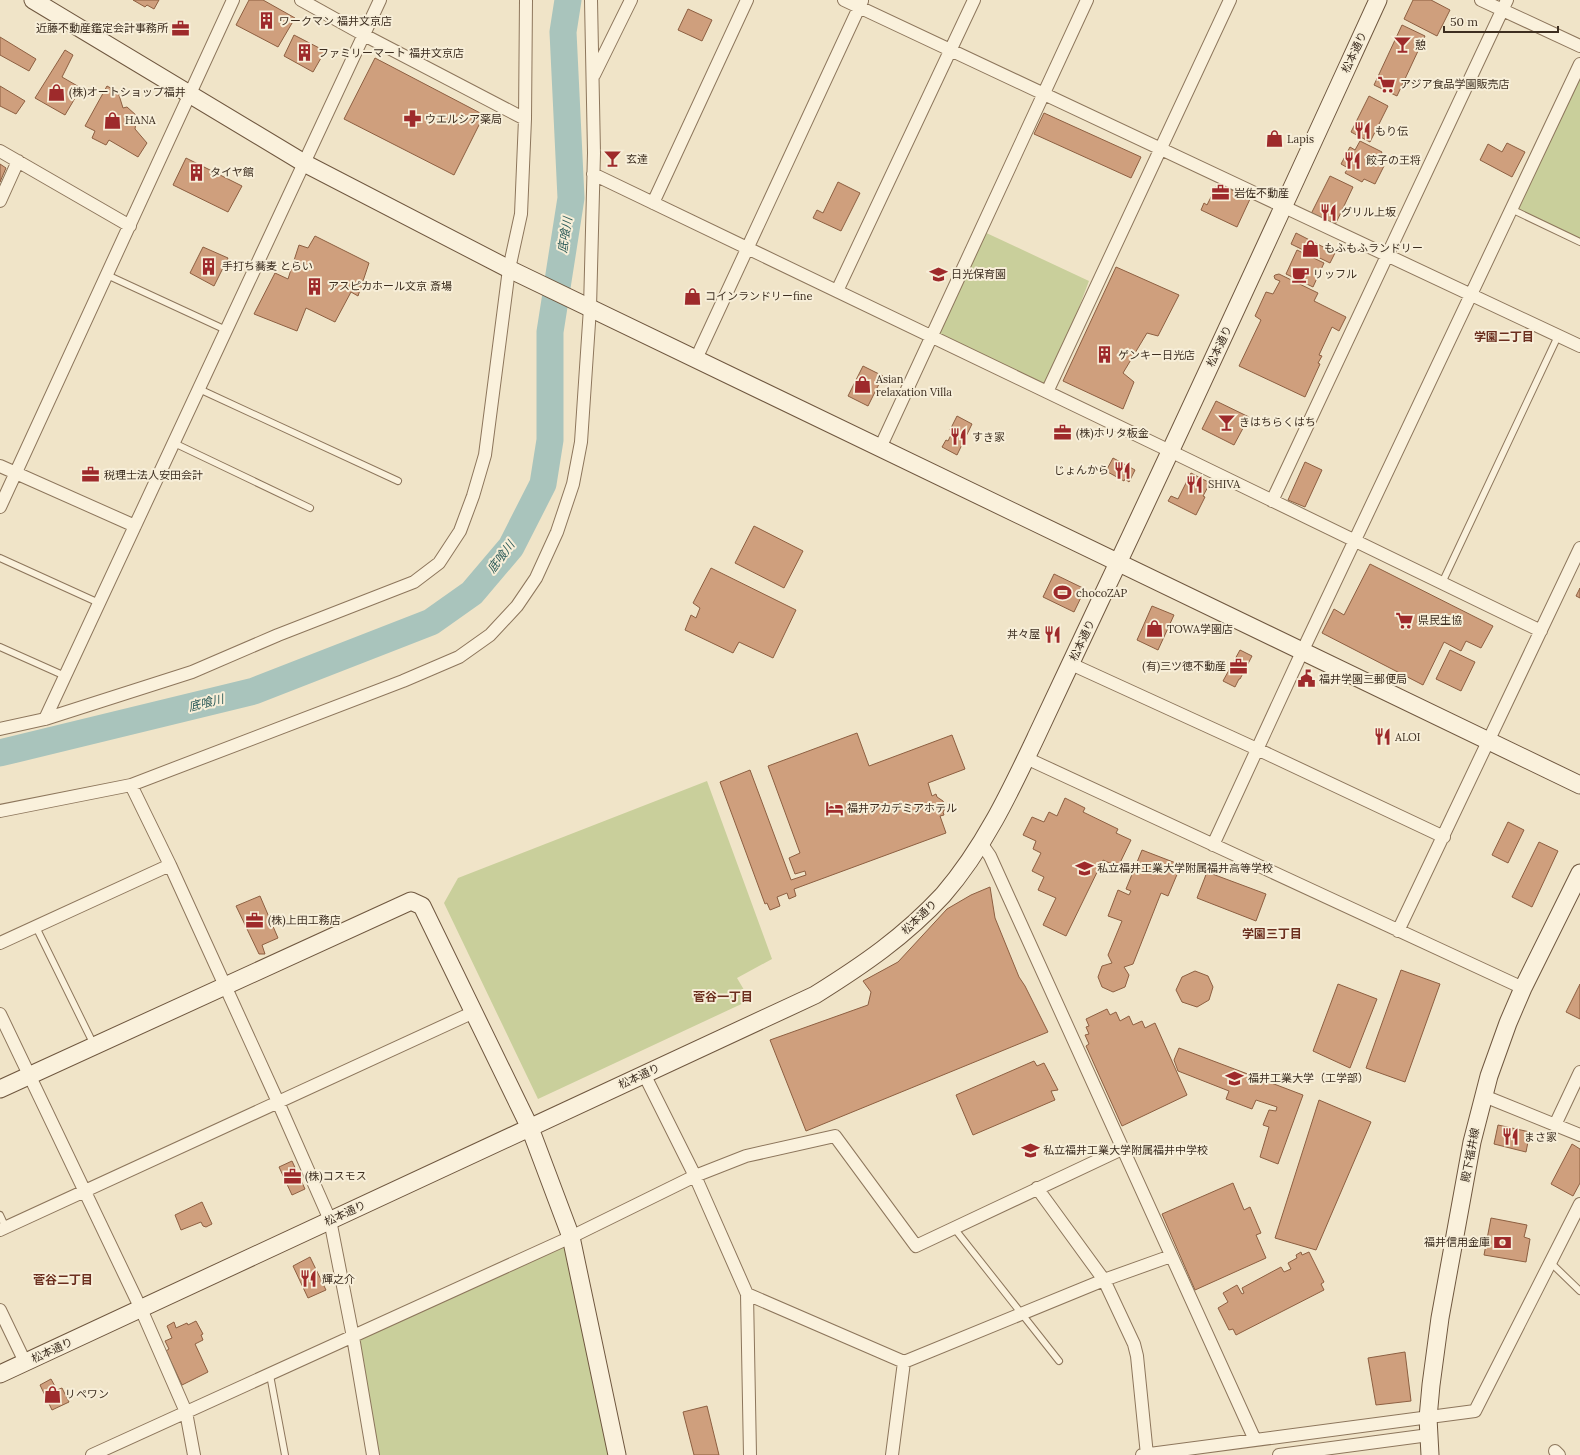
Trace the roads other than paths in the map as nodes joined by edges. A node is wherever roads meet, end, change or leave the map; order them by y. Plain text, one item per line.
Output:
1 (33, 0) edge
2 (233, 0) edge
3 (302, 0) edge
4 (380, 0) edge
5 (526, 0) edge
6 (591, 0) edge
7 (631, 0) edge
8 (747, 0) edge
9 (844, 0) edge
10 (974, 0) edge
11 (1087, 0) edge
12 (1230, 0) edge
13 (1378, 0) edge
14 (1481, 0) edge
15 (861, 4) edge
16 (1505, 5) edge
17 (364, 35) junction
18 (1580, 46) edge
19 (950, 50) junction
20 (1580, 64) edge
21 (592, 78) junction
22 (1043, 94) junction
23 (190, 95) junction
24 (525, 119) junction
25 (1161, 149) junction
26 (0, 151) edge
27 (18, 161) junction
28 (304, 163) junction
29 (593, 174) junction
30 (0, 201) edge
31 (653, 203) junction
32 (1283, 207) junction
33 (1511, 210) junction
34 (130, 226) junction
35 (1580, 242) edge
36 (748, 248) junction
37 (1388, 255) junction
38 (513, 271) junction
39 (107, 275) junction
40 (837, 291) junction
41 (1471, 294) junction
42 (584, 305) junction
43 (226, 330) junction
44 (931, 336) junction
45 (1558, 336) junction
46 (1580, 346) edge
47 (696, 359) junction
48 (199, 389) junction
49 (1047, 392) junction
50 (174, 443) junction
51 (880, 448) junction
52 (1170, 451) junction
53 (0, 466) edge
54 (16, 473) junction
55 (398, 481) dead end
56 (1272, 501) junction
57 (0, 507) edge
58 (310, 508) dead end
59 (135, 526) junction
60 (1354, 541) junction
61 (1580, 548) edge
62 (0, 558) edge
63 (1118, 563) junction
64 (1442, 583) junction
65 (99, 603) junction
66 (1541, 631) junction
67 (0, 647) edge
68 (1302, 652) junction
69 (1070, 664) junction
70 (65, 676) junction
71 (45, 719) junction
72 (0, 729) edge
73 (1489, 742) junction
74 (1257, 749) junction
75 (1026, 758) junction
76 (131, 785) junction
77 (1580, 785) edge
78 (0, 811) edge
79 (1444, 837) junction
80 (982, 843) junction
81 (1213, 844) junction
82 (170, 865) junction
83 (1580, 873) edge
84 (36, 927) junction
85 (1398, 930) junction
86 (0, 943) edge
87 (224, 987) junction
88 (1523, 988) junction
89 (474, 1012) junction
90 (0, 1014) edge
91 (94, 1046) junction
92 (1580, 1072) edge
93 (644, 1074) junction
94 (29, 1076) junction
95 (0, 1089) edge
96 (1484, 1096) junction
97 (278, 1102) junction
98 (1554, 1125) junction
99 (530, 1128) junction
100 (1580, 1135) edge
101 (1122, 1149) junction
102 (695, 1176) junction
103 (1037, 1188) junction
104 (84, 1192) junction
105 (1580, 1204) edge
106 (0, 1215) edge
107 (330, 1220) junction
108 (954, 1228) junction
109 (3, 1229) edge
110 (572, 1237) junction
111 (1171, 1256) junction
112 (1550, 1262) junction
113 (1104, 1280) junction
114 (1580, 1291) edge
115 (747, 1294) junction
116 (141, 1309) junction
117 (0, 1310) edge
118 (1022, 1314) junction
119 (353, 1337) junction
120 (1059, 1361) dead end
121 (25, 1362) junction
122 (904, 1362) junction
123 (0, 1374) edge
124 (270, 1375) junction
125 (186, 1412) junction
126 (1428, 1418) junction
127 (1429, 1435) junction
128 (1254, 1440) junction
129 (92, 1455) edge
130 (194, 1455) edge
131 (284, 1455) edge
132 (373, 1455) edge
133 (618, 1455) edge
134 (750, 1455) edge
135 (892, 1455) edge
136 (1145, 1455) edge
137 (1280, 1455) edge
138 (1430, 1455) edge

1 - 23 street
2 - 23 street
3 - 17 street
4 - 17 street
5 - 24 street
6 - 21 street
7 - 21 street
8 - 31 street
9 - 15 street
10 - 19 street
11 - 22 street
12 - 25 street
13 - 32 street, 松本通り
14 - 16 street
15 - 19 street
15 - 36 street
16 - 18 street
16 - 37 street
17 - 24 street
17 - 28 street
19 - 22 street
19 - 40 street
20 - 33 street
21 - 29 street
22 - 25 street
22 - 44 street
23 - 28 street
23 - 34 street
24 - 38 street
25 - 32 street
25 - 49 street
26 - 27 street
27 - 30 street
27 - 34 street
28 - 38 street
28 - 43 street
29 - 31 street
29 - 42 street
31 - 36 street
32 - 37 street
32 - 52 street, 松本通り
33 - 35 lane
33 - 41 street
34 - 39 street
36 - 40 street
36 - 47 street
37 - 41 street
37 - 56 street
38 - 42 street
38 - 71 street
39 - 43 lane
39 - 54 street
40 - 44 street
41 - 45 street
41 - 60 street
42 - 47 street
42 - 76 street
43 - 48 street
44 - 49 street
44 - 51 street
45 - 46 street
45 - 64 lane
47 - 51 street
48 - 50 street
48 - 55 lane
49 - 52 street
50 - 58 lane
50 - 59 street
51 - 63 street
52 - 56 street
52 - 63 street, 松本通り
53 - 54 street
54 - 57 street
54 - 59 street
56 - 60 street
59 - 65 street
60 - 64 street
60 - 68 street
61 - 66 street
62 - 65 lane
63 - 68 street
63 - 69 street, 松本通り
64 - 66 street
65 - 70 street
66 - 73 street
67 - 70 lane
68 - 73 street
68 - 74 street
69 - 74 street
69 - 75 street, 松本通り
70 - 71 street
71 - 72 street
73 - 77 street
73 - 79 street
74 - 79 street
74 - 81 street
75 - 80 street, 松本通り
75 - 81 street
76 - 78 street
76 - 82 street
79 - 85 street
80 - 93 street, 松本通り
80 - 101 street
81 - 85 street
82 - 84 street
82 - 87 street
83 - 88 street, 殿下福井線
84 - 86 street
84 - 91 lane
85 - 88 street
87 - 89 street
87 - 91 street
87 - 97 street
88 - 96 street, 殿下福井線
89 - 97 street
89 - 99 street
90 - 94 street
91 - 94 street
92 - 98 street
93 - 99 street, 松本通り
93 - 102 street
94 - 95 street
94 - 104 street
96 - 98 street
96 - 126 street, 殿下福井線
97 - 104 street
97 - 107 street
98 - 100 street
99 - 107 street, 松本通り
99 - 110 street
101 - 103 street
101 - 111 street
102 - 108 street
102 - 110 street
102 - 115 street
103 - 108 street
103 - 113 street
104 - 109 street
104 - 116 street
105 - 112 street
106 - 109 lane
107 - 116 street, 松本通り
107 - 119 street
108 - 118 lane
110 - 119 street
110 - 133 street
111 - 113 street
111 - 128 street
112 - 114 lane
112 - 126 street
113 - 118 street
113 - 136 street
115 - 122 street
115 - 134 street
116 - 121 street, 松本通り
116 - 125 street
117 - 121 street
118 - 120 lane
118 - 122 street
119 - 124 street
119 - 132 street
121 - 123 street, 松本通り
122 - 135 street
124 - 125 street
124 - 131 lane
125 - 129 street
125 - 130 street
126 - 127 street, 殿下福井線
126 - 128 street
127 - 137 street
127 - 138 street, 殿下福井線
128 - 136 street

